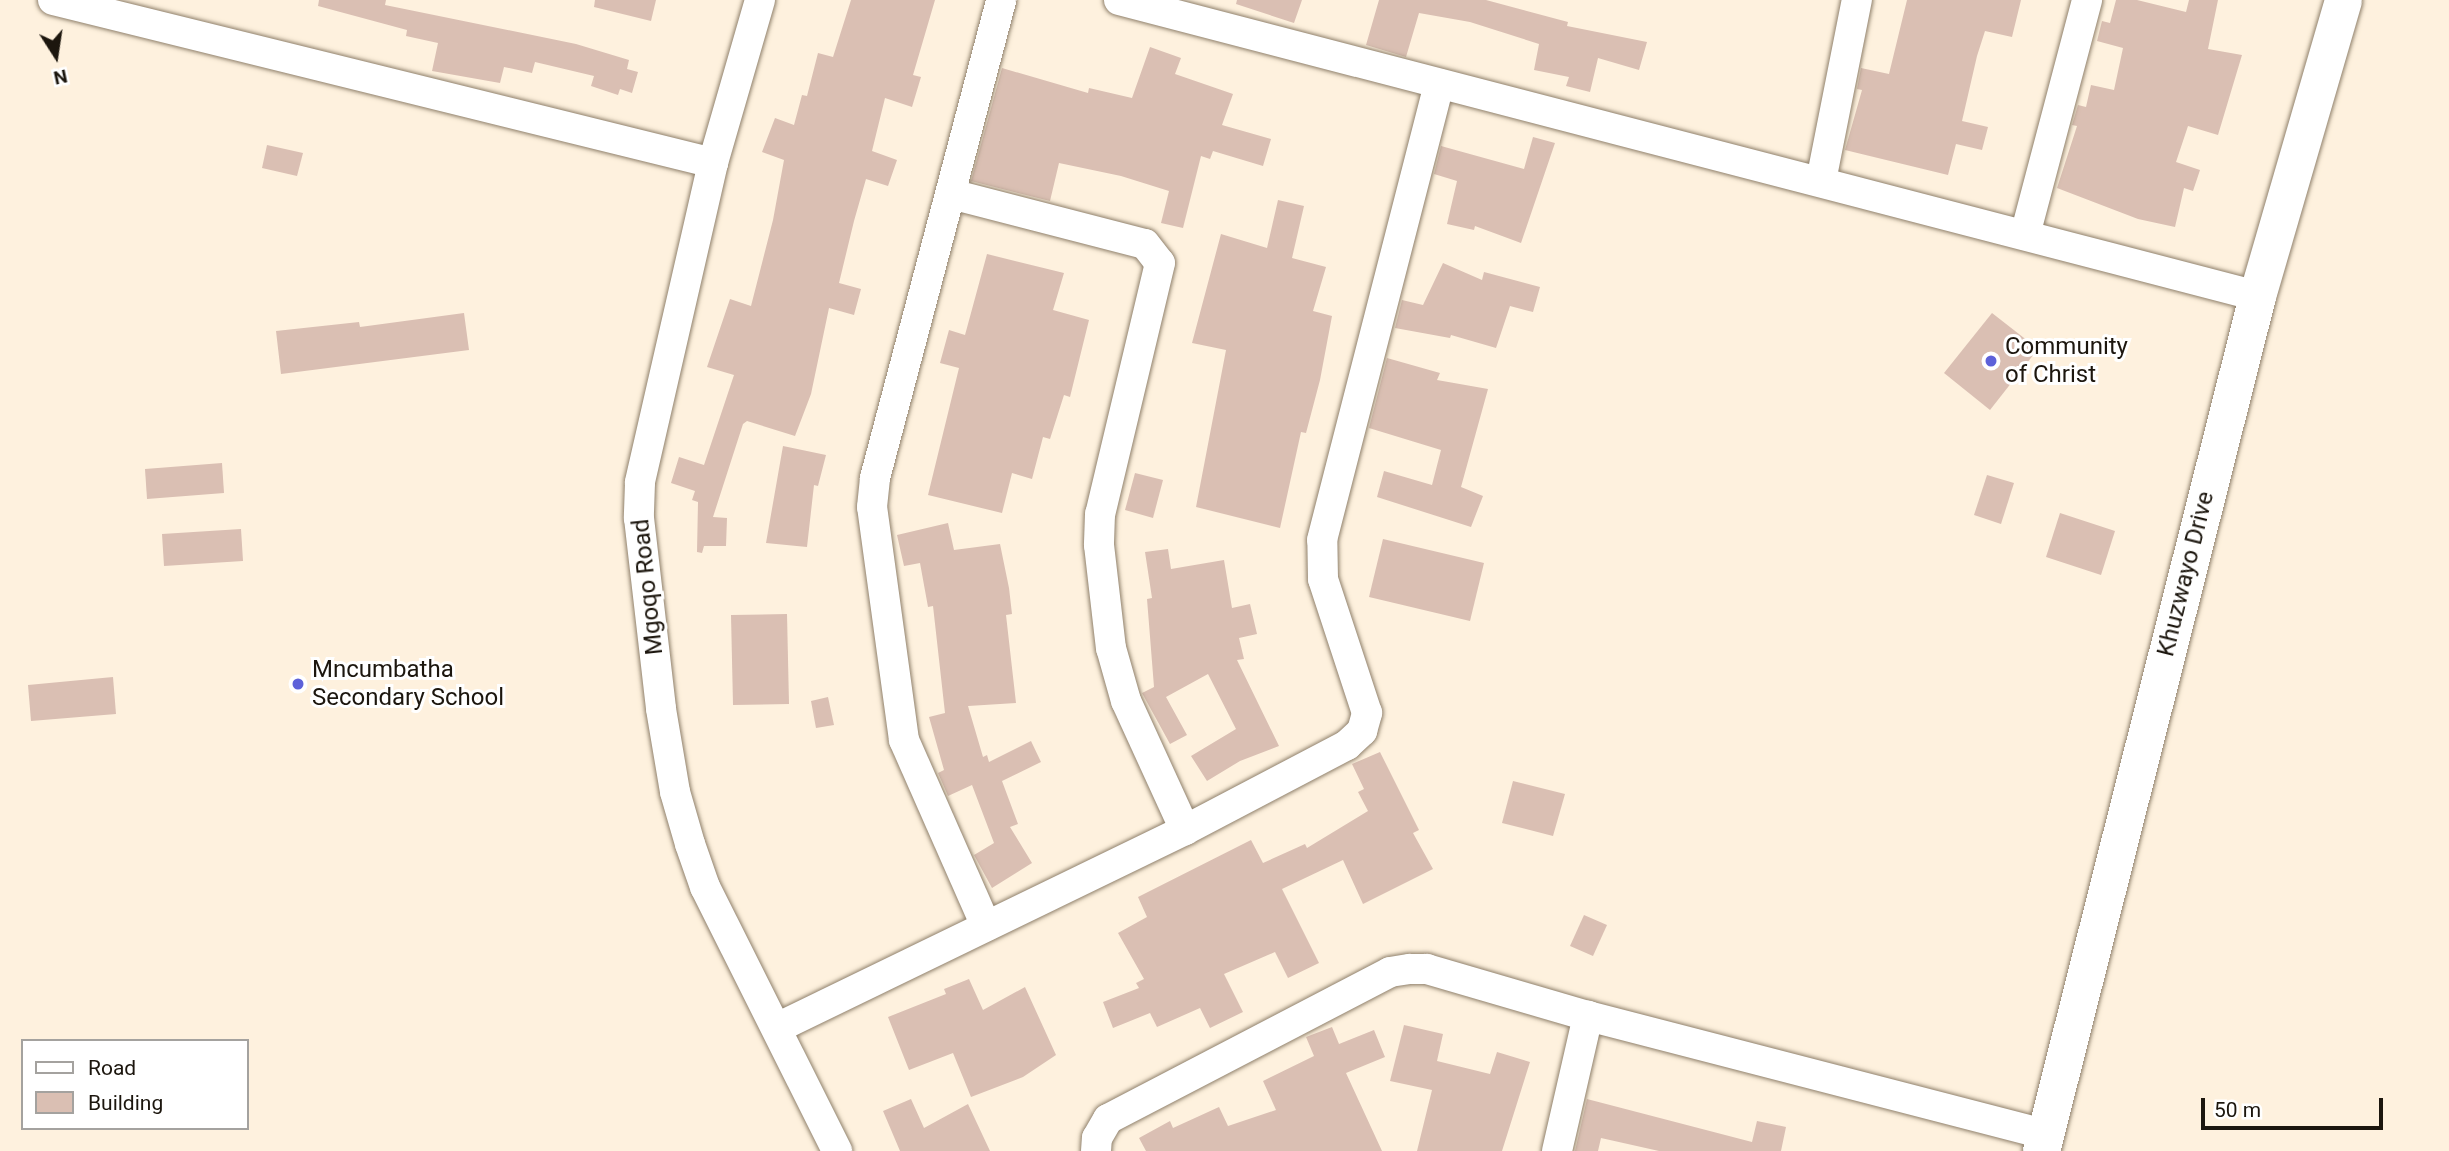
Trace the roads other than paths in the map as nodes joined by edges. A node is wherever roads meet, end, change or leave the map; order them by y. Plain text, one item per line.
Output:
1 (57, 0) edge
2 (760, 0) edge
3 (1001, 0) edge
4 (1119, 0) edge
5 (1857, 0) edge
6 (2087, 0) edge
7 (2343, 0) edge
8 (1439, 84) junction
9 (713, 163) junction
10 (1821, 181) junction
11 (951, 194) junction
12 (2025, 235) junction
13 (2256, 296) junction
14 (1185, 830) junction
15 (986, 926) junction
16 (1588, 1016) junction
17 (777, 1028) junction
18 (2043, 1142) edge
19 (837, 1151) edge
20 (1096, 1151) edge
21 (1557, 1151) edge

1 - 9 street
2 - 9 street, Mgoqo Road
3 - 11 street
4 - 8 street
5 - 10 street
6 - 12 street
7 - 13 street, Khuzwayo Drive
8 - 10 street
8 - 14 street
9 - 17 street, Mgoqo Road
10 - 12 street
11 - 14 street
11 - 15 street
12 - 13 street
13 - 18 street, Khuzwayo Drive
14 - 15 street
15 - 17 street
16 - 18 street
16 - 20 street
16 - 21 street
17 - 19 street, Mgoqo Road

